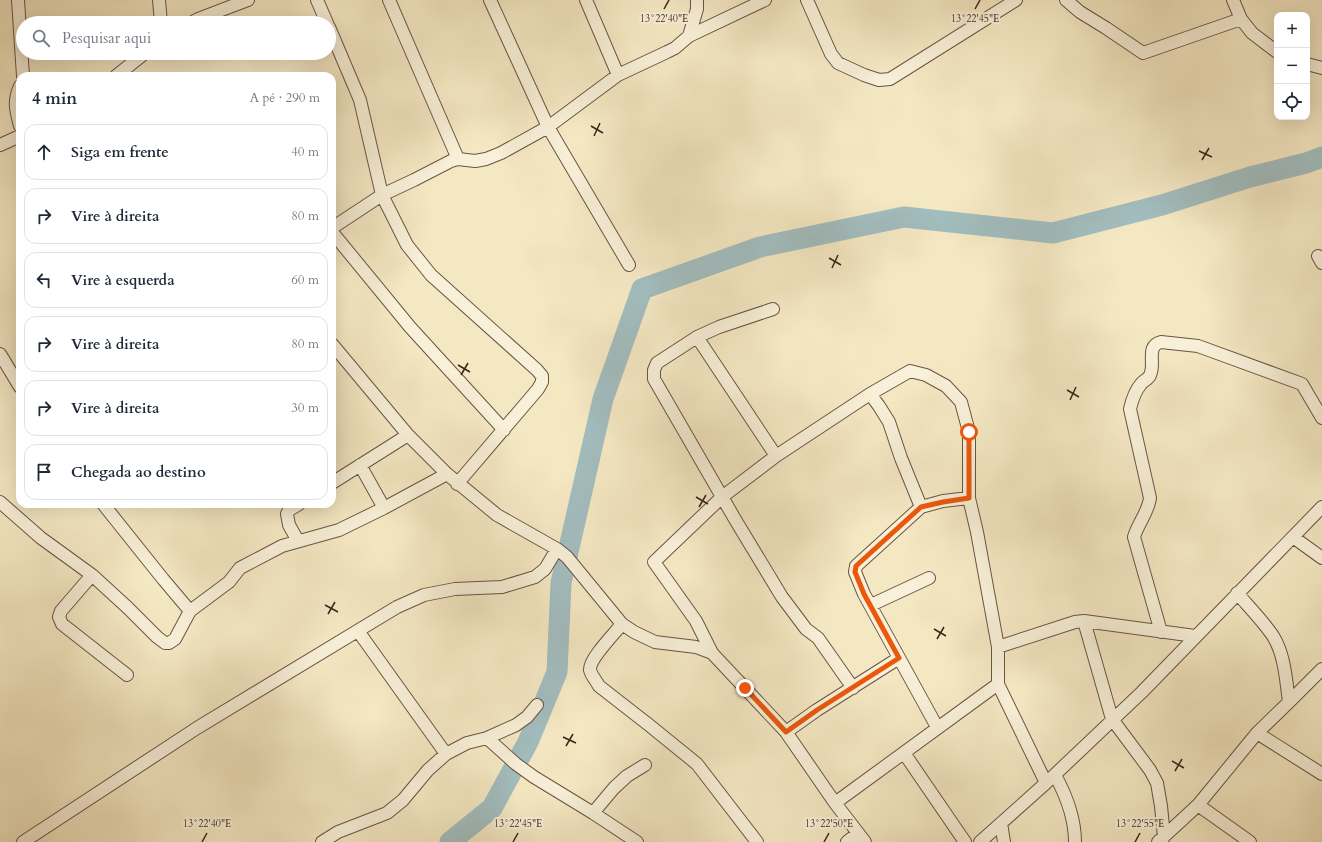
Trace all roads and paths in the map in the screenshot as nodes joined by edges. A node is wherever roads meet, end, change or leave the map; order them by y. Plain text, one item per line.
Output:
1 (18, 0) edge
2 (159, 0) edge
3 (248, 0) edge
4 (317, 0) edge
5 (390, 0) edge
6 (490, 0) edge
7 (586, 0) edge
8 (697, 0) edge
9 (765, 0) edge
10 (807, 0) edge
11 (1016, 0) edge
12 (1066, 0) edge
13 (1233, 0) edge
14 (19, 16) edge
15 (161, 16) edge
16 (206, 16) edge
17 (324, 16) edge
18 (1241, 19) junction
19 (689, 36) junction
20 (336, 43) edge
21 (1274, 50) edge
22 (22, 60) edge
23 (139, 60) edge
24 (1310, 65) edge
25 (1322, 68) edge
26 (23, 72) edge
27 (130, 72) edge
28 (618, 76) junction
29 (16, 99) edge
30 (16, 109) edge
31 (548, 127) junction
32 (16, 138) edge
33 (0, 145) edge
34 (458, 159) junction
35 (382, 195) junction
36 (336, 225) edge
37 (336, 237) edge
38 (629, 265) dead end
39 (773, 309) dead end
40 (697, 336) junction
41 (336, 349) edge
42 (0, 354) edge
43 (16, 381) edge
44 (870, 394) junction
45 (1322, 418) edge
46 (504, 430) junction
47 (408, 434) junction
48 (776, 456) junction
49 (360, 465) junction
50 (447, 474) junction
51 (336, 480) edge
52 (457, 484) junction
53 (722, 497) junction
54 (969, 498) junction
55 (0, 502) edge
56 (921, 507) junction
57 (1322, 507) edge
58 (106, 508) edge
59 (292, 508) edge
60 (384, 508) junction
61 (1293, 537) junction
62 (298, 541) junction
63 (557, 549) junction
64 (1322, 558) edge
65 (92, 575) junction
66 (929, 578) dead end
67 (1237, 594) junction
68 (871, 605) junction
69 (190, 611) junction
70 (1084, 621) junction
71 (622, 624) junction
72 (358, 631) junction
73 (1161, 632) junction
74 (1195, 636) junction
75 (998, 647) junction
76 (712, 653) junction
77 (899, 658) junction
78 (1322, 669) edge
79 (128, 676) dead end
80 (998, 684) junction
81 (853, 688) junction
82 (1290, 702) junction
83 (537, 705) dead end
84 (1112, 719) junction
85 (937, 727) junction
86 (786, 732) junction
87 (1257, 733) junction
88 (487, 738) junction
89 (904, 753) junction
90 (446, 754) junction
91 (645, 765) dead end
92 (1322, 774) edge
93 (1051, 779) junction
94 (835, 803) junction
95 (1198, 805) junction
96 (593, 813) junction
97 (1001, 823) junction
98 (339, 837) edge
99 (861, 838) edge
100 (1161, 839) edge
101 (23, 842) edge
102 (322, 842) edge
103 (637, 842) edge
104 (757, 842) edge
105 (847, 842) edge
106 (965, 842) edge
107 (980, 842) edge
108 (1004, 842) edge
109 (1075, 842) edge
110 (1250, 842) edge

1 - 14 street
2 - 15 street
3 - 16 street
4 - 17 street
5 - 34 street
6 - 31 street
7 - 28 street
8 - 19 street
9 - 19 street
10 - 11 street
12 - 18 street
13 - 18 street
18 - 21 street
19 - 28 street
20 - 35 street
22 - 26 street
23 - 27 street
24 - 25 street
28 - 31 street
29 - 30 street
31 - 34 street
31 - 38 street
32 - 33 street
34 - 35 street
35 - 36 street
35 - 46 street
37 - 46 street
39 - 40 street
40 - 48 street
40 - 53 street
41 - 47 street
42 - 43 street
44 - 48 street
44 - 54 street
44 - 56 street
45 - 73 street
46 - 52 street
47 - 49 street
47 - 50 street
48 - 53 street
49 - 51 street
49 - 60 street
50 - 52 street
50 - 60 street
52 - 63 street
53 - 76 street
53 - 81 street
54 - 56 street
54 - 75 street
55 - 65 street
56 - 68 street
57 - 61 street
58 - 69 street
59 - 62 street
60 - 62 street
61 - 64 street
61 - 67 street
62 - 69 street
63 - 71 street
63 - 72 street
65 - 69 street
65 - 79 street
66 - 68 street
67 - 74 street
67 - 82 street
68 - 77 street
70 - 73 street
70 - 75 street
70 - 84 street
71 - 76 street
71 - 104 street
72 - 90 street
72 - 101 street
73 - 74 street
74 - 84 street
75 - 80 street
76 - 86 street
77 - 81 street
77 - 85 street
78 - 82 street
80 - 85 street
80 - 93 street
81 - 86 street
82 - 87 street
83 - 88 street
84 - 93 street
84 - 100 street
85 - 89 street
86 - 94 street
87 - 92 street
87 - 95 street
88 - 90 street
88 - 96 street
89 - 94 street
89 - 106 street
90 - 98 street
91 - 96 street
93 - 97 street
93 - 109 street
94 - 99 street
95 - 100 street
95 - 110 street
96 - 103 street
97 - 107 street
97 - 108 street
98 - 102 street
99 - 105 street

